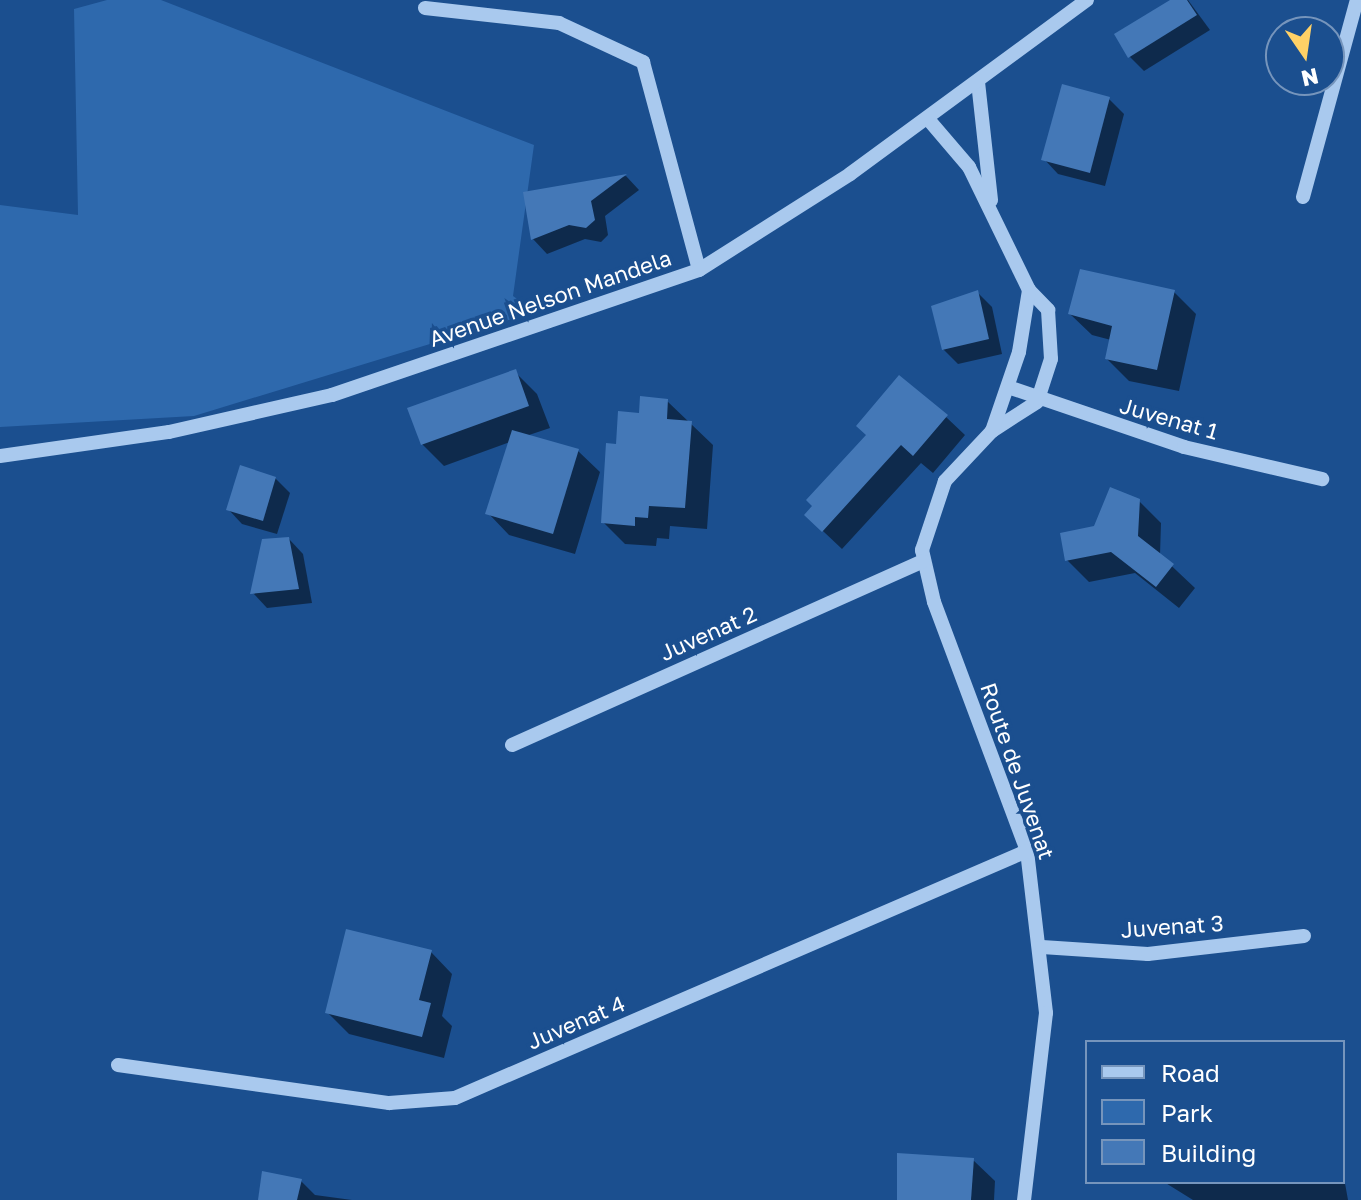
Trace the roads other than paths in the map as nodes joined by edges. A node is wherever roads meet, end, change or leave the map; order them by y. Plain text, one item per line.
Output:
1 (1087, 0) edge
2 (1357, 0) edge
3 (425, 8) dead end
4 (978, 82) junction
5 (928, 119) junction
6 (1303, 197) dead end
7 (992, 208) junction
8 (699, 270) junction
9 (1029, 290) junction
10 (1008, 387) junction
11 (1037, 402) junction
12 (992, 431) junction
13 (0, 456) edge
14 (1322, 479) dead end
15 (923, 561) junction
16 (512, 745) dead end
17 (1027, 851) junction
18 (1304, 936) dead end
19 (1042, 947) junction
20 (118, 1065) dead end
21 (1024, 1200) edge

1 - 4 street, Avenue Nelson Mandela
2 - 6 street
3 - 8 street
4 - 5 street, Avenue Nelson Mandela
4 - 7 street
5 - 7 street
5 - 8 street, Avenue Nelson Mandela
7 - 9 street
8 - 13 street, Avenue Nelson Mandela
9 - 10 street, Route de Juvenat
9 - 11 street
10 - 11 street, Juvenat 1
10 - 12 street, Route de Juvenat
11 - 12 street, Route de Juvenat
11 - 14 street, Juvenat 1
12 - 15 street, Route de Juvenat
15 - 16 street, Juvenat 2
15 - 17 street, Route de Juvenat
17 - 19 street, Route de Juvenat
17 - 20 street, Juvenat 4
18 - 19 street, Juvenat 3
19 - 21 street, Route de Juvenat

